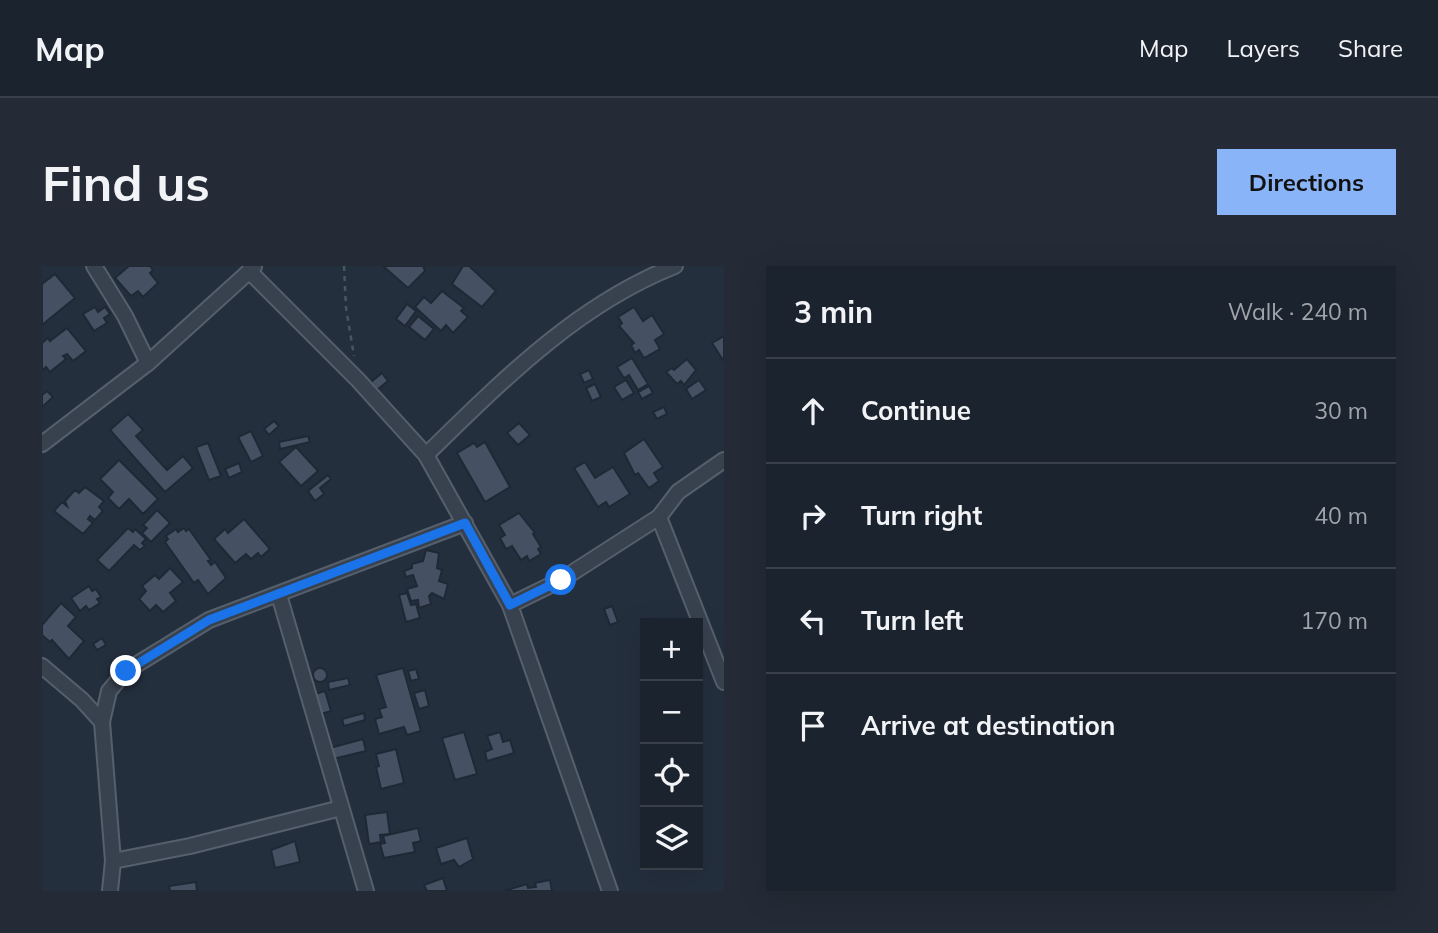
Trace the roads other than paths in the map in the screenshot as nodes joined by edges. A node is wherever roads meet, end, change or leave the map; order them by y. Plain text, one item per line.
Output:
1 (94, 266) edge
2 (675, 266) edge
3 (252, 269) edge
4 (148, 363) junction
5 (42, 444) edge
6 (426, 454) junction
7 (724, 460) edge
8 (659, 517) junction
9 (465, 523) junction
10 (279, 594) junction
11 (510, 605) junction
12 (42, 666) edge
13 (724, 682) edge
14 (109, 691) junction
15 (82, 700) junction
16 (102, 722) junction
17 (341, 808) junction
18 (113, 861) junction
19 (110, 891) edge
20 (366, 891) edge
21 (610, 891) edge

1 - 4 street
2 - 6 street
3 - 4 street
3 - 6 street
4 - 5 street
6 - 9 street
7 - 8 street
8 - 11 street
8 - 13 street
9 - 10 street
9 - 11 street
10 - 14 street
10 - 17 street
11 - 21 street
12 - 15 street
14 - 15 street
14 - 16 street
15 - 16 street
16 - 18 street
17 - 18 street
17 - 20 street
18 - 19 street

